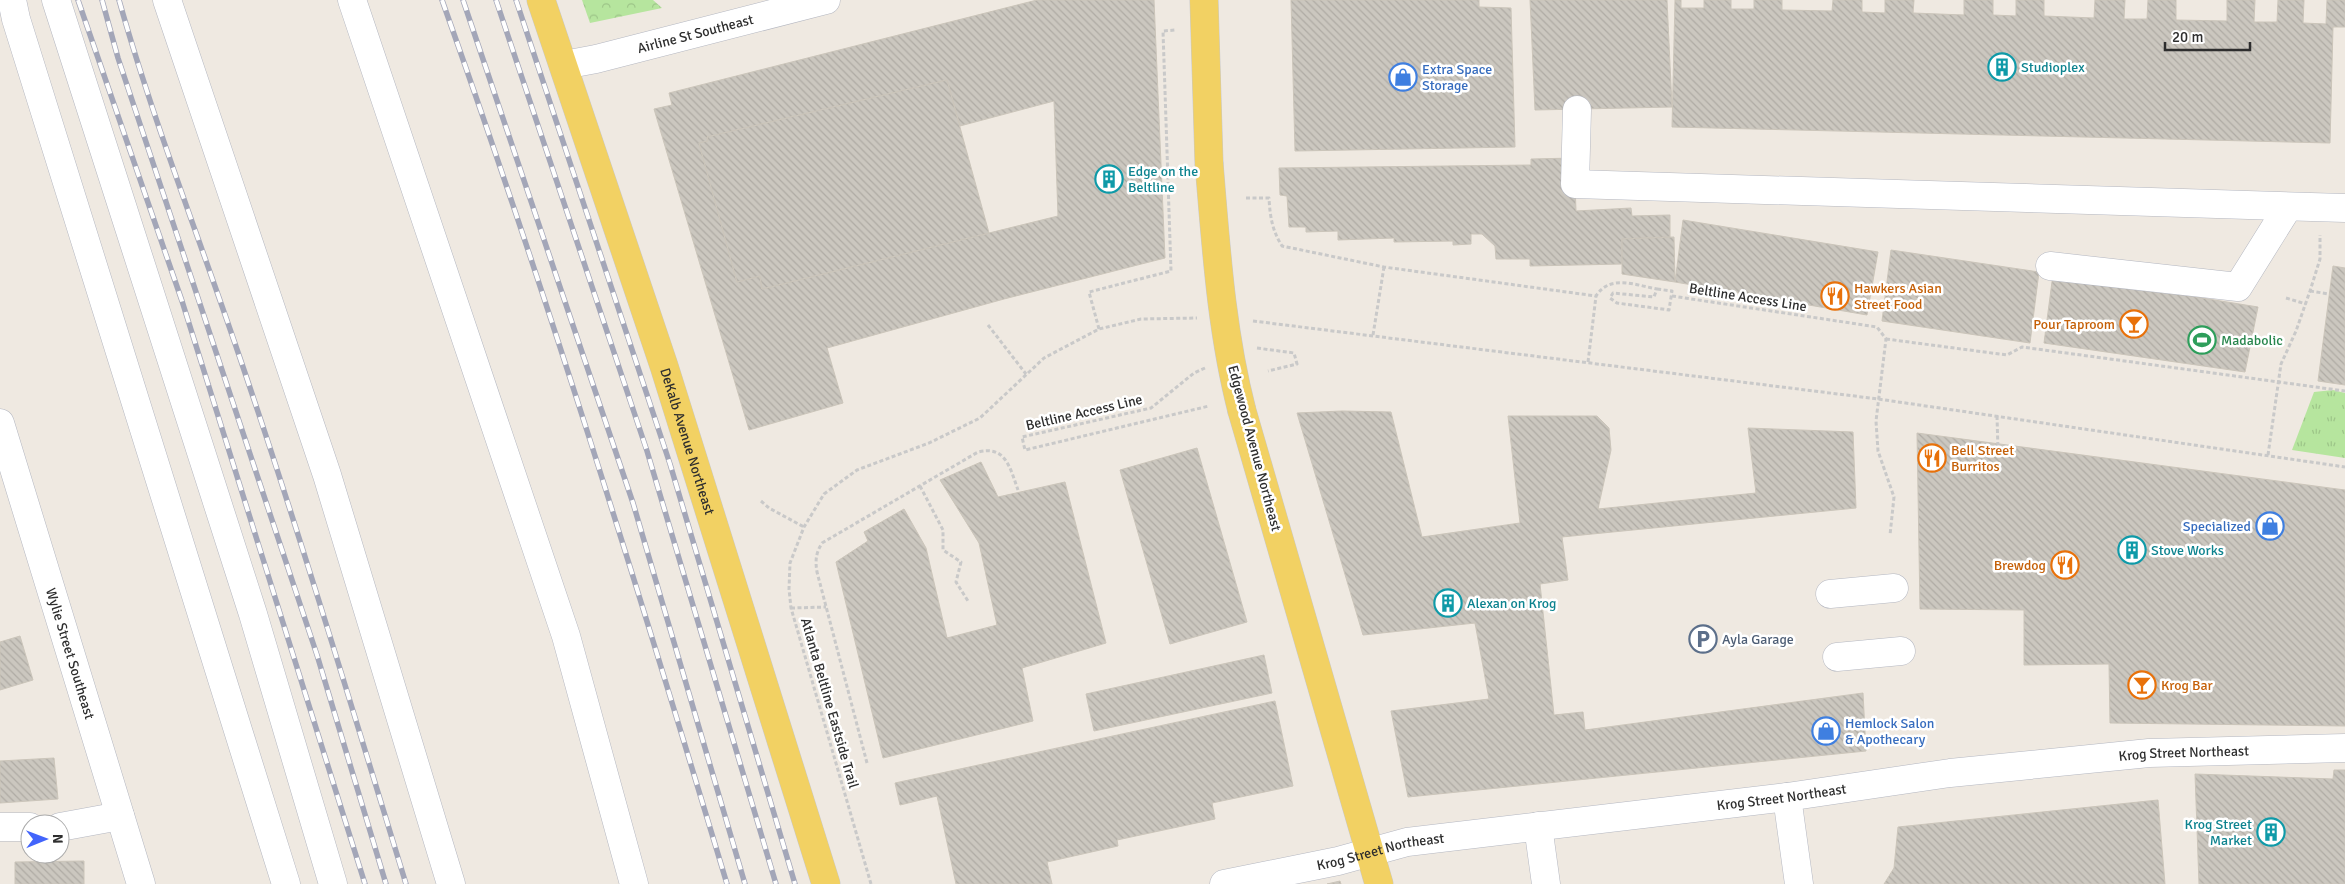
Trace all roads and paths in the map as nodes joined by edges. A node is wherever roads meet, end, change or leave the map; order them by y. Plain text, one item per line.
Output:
1 (12, 0) edge
2 (56, 0) edge
3 (167, 0) edge
4 (352, 0) edge
5 (541, 0) edge
6 (826, 0) edge
7 (1204, 0) edge
8 (1175, 30) dead end
9 (564, 65) junction
10 (1577, 110) dead end
11 (1246, 198) dead end
12 (2288, 206) junction
13 (2333, 207) edge
14 (2050, 266) dead end
15 (1384, 267) junction
16 (1657, 289) junction
17 (2310, 292) junction
18 (2329, 294) dead end
19 (1596, 296) junction
20 (1672, 296) junction
21 (2286, 298) dead end
22 (2306, 304) junction
23 (1204, 318) dead end
24 (1252, 320) dead end
25 (988, 325) dead end
26 (1099, 329) junction
27 (1373, 335) junction
28 (1886, 339) junction
29 (1249, 350) dead end
30 (1588, 363) junction
31 (1209, 366) dead end
32 (1268, 371) dead end
33 (1026, 374) junction
34 (2277, 380) junction
35 (2345, 391) edge
36 (1878, 399) junction
37 (1209, 406) dead end
38 (1997, 416) junction
39 (0, 423) edge
40 (1998, 450) dead end
41 (2268, 455) junction
42 (2345, 467) edge
43 (920, 486) junction
44 (1018, 490) dead end
45 (761, 501) dead end
46 (804, 527) junction
47 (1890, 535) dead end
48 (1894, 588) dead end
49 (1830, 594) dead end
50 (968, 601) dead end
51 (826, 607) junction
52 (792, 608) junction
53 (1901, 651) dead end
54 (1838, 657) dead end
55 (2345, 748) edge
56 (867, 763) dead end
57 (1787, 796) junction
58 (120, 816) junction
59 (70, 825) edge
60 (1538, 826) junction
61 (0, 827) edge
62 (20, 827) edge
63 (1370, 851) junction
64 (141, 884) edge
65 (286, 884) edge
66 (332, 884) edge
67 (451, 884) edge
68 (634, 884) edge
69 (826, 884) edge
70 (871, 884) edge
71 (1224, 884) edge
72 (1379, 884) edge
73 (1546, 884) edge
74 (1799, 884) edge

1 - 65 street
2 - 66 street
3 - 67 street
4 - 68 street
5 - 9 main road, DeKalb Avenue Northeast
6 - 9 street, Airline St Southeast
7 - 63 main road, Edgewood Avenue Northeast, bridge
8 - 26 path
9 - 69 main road, DeKalb Avenue Northeast
10 - 12 street
11 - 15 path
12 - 13 street
12 - 14 street
13 - 17 path
15 - 19 path
15 - 27 path
16 - 19 path
16 - 20 path, Beltline Access Line
16 - 20 path
17 - 18 path
17 - 22 path
19 - 30 path
20 - 28 path, Beltline Access Line
21 - 22 path
22 - 34 path
23 - 26 path, Atlanta Beltline Eastside Trail
24 - 27 path
25 - 33 path
26 - 33 path, Atlanta Beltline Eastside Trail
27 - 30 path
28 - 34 path
28 - 36 path
29 - 32 path
30 - 36 path
31 - 37 path, Beltline Access Line
33 - 46 path, Atlanta Beltline Eastside Trail
34 - 35 path
34 - 41 path
36 - 38 path
36 - 47 path
38 - 40 path
38 - 41 path
39 - 58 street, Wylie Street Southeast
41 - 42 path
43 - 44 path
43 - 50 path
43 - 51 path
45 - 46 path
46 - 52 path, Atlanta Beltline Eastside Trail
48 - 49 street
51 - 52 path
51 - 56 path
52 - 70 path, Atlanta Beltline Eastside Trail
53 - 54 street
55 - 57 street, Krog Street Northeast
57 - 60 street, Krog Street Northeast
57 - 74 street
58 - 59 street
58 - 64 street, Wylie Street Southeast
60 - 63 street, Krog Street Northeast
60 - 73 street
61 - 62 street
63 - 71 street, Krog Street Northeast
63 - 72 main road, Edgewood Avenue Northeast

